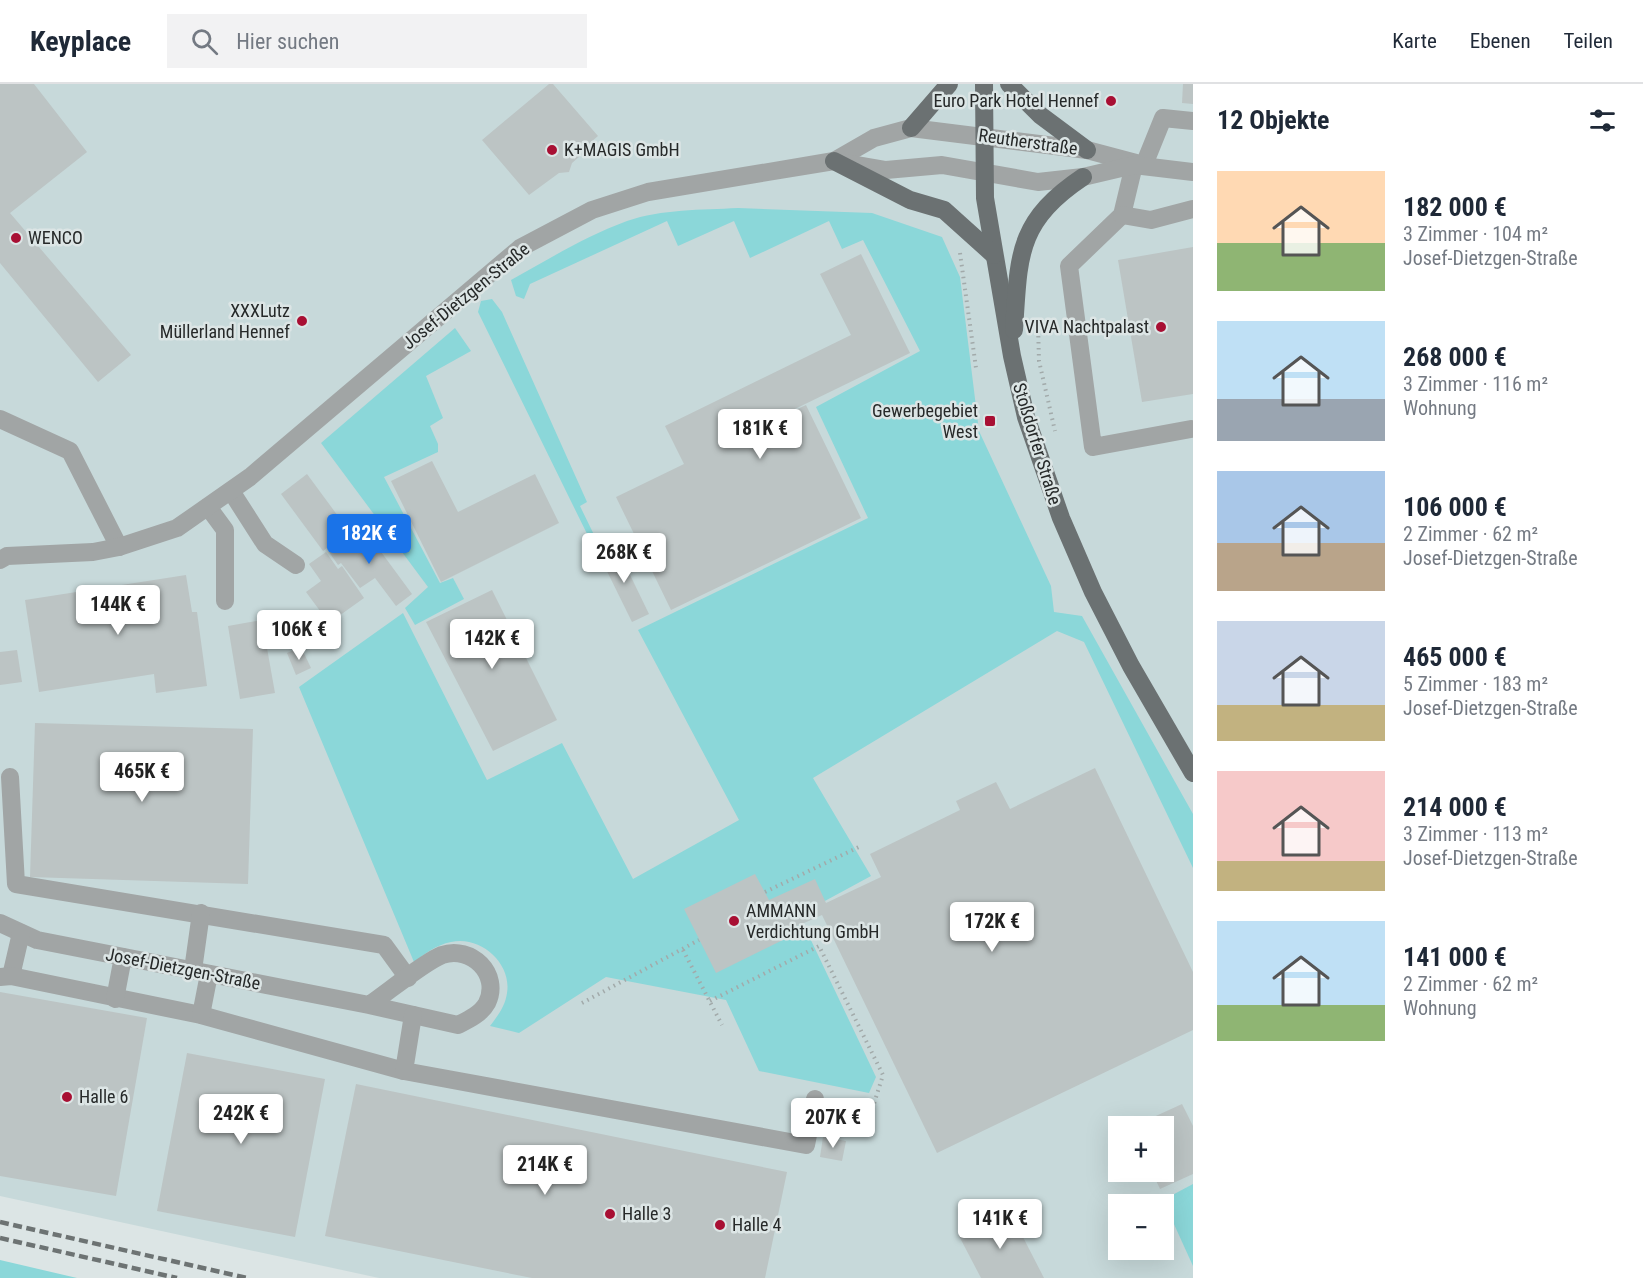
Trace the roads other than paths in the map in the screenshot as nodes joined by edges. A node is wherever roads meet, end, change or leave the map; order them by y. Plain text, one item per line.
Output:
1 (949, 84) edge
2 (984, 84) edge
3 (1009, 84) edge
4 (1193, 121) edge
5 (910, 128) junction
6 (984, 136) junction
7 (1087, 150) junction
8 (834, 161) junction
9 (1139, 165) junction
10 (985, 171) junction
11 (1193, 172) edge
12 (1083, 177) junction
13 (1193, 209) edge
14 (1122, 215) junction
15 (994, 255) junction
16 (1012, 356) junction
17 (0, 419) edge
18 (1191, 429) dead end
19 (231, 491) junction
20 (208, 507) junction
21 (119, 547) junction
22 (0, 560) edge
23 (296, 565) dead end
24 (225, 601) dead end
25 (1193, 773) edge
26 (10, 777) dead end
27 (201, 913) junction
28 (0, 923) edge
29 (21, 933) junction
30 (123, 957) junction
31 (201, 972) junction
32 (6, 977) edge
33 (408, 978) junction
34 (115, 999) junction
35 (369, 1005) junction
36 (201, 1015) junction
37 (413, 1015) junction
38 (404, 1071) junction
39 (815, 1099) dead end

1 - 5 main road
2 - 6 main road, Stoßdorfer Straße
3 - 7 main road
4 - 9 street
5 - 6 street, Reutherstraße
5 - 8 street
6 - 7 street, Reutherstraße
6 - 10 main road, Stoßdorfer Straße
7 - 9 street, Reutherstraße
8 - 10 street, Josef-Dietzgen-Straße
8 - 15 main road
8 - 19 street, Josef-Dietzgen-Straße
9 - 11 street, Reutherstraße
9 - 12 street, Reutherstraße
9 - 14 street
10 - 12 street, Reutherstraße
10 - 15 main road, Stoßdorfer Straße
12 - 16 main road
13 - 14 street
14 - 18 street
15 - 16 main road, Stoßdorfer Straße
16 - 25 main road, Stoßdorfer Straße
17 - 21 street
19 - 20 street, Josef-Dietzgen-Straße
19 - 23 street
20 - 21 street, Josef-Dietzgen-Straße
20 - 24 street
21 - 22 street, Josef-Dietzgen-Straße
26 - 27 street
27 - 31 street
27 - 33 street
28 - 29 street, Josef-Dietzgen-Straße
29 - 30 street, Josef-Dietzgen-Straße
29 - 32 street
30 - 31 street, Josef-Dietzgen-Straße
30 - 34 street
31 - 35 street, Josef-Dietzgen-Straße
31 - 36 street
32 - 34 street
33 - 35 street, Josef-Dietzgen-Straße
33 - 37 street, Josef-Dietzgen-Straße
34 - 36 street
35 - 37 street, Josef-Dietzgen-Straße
36 - 38 street
37 - 38 street
38 - 39 street

